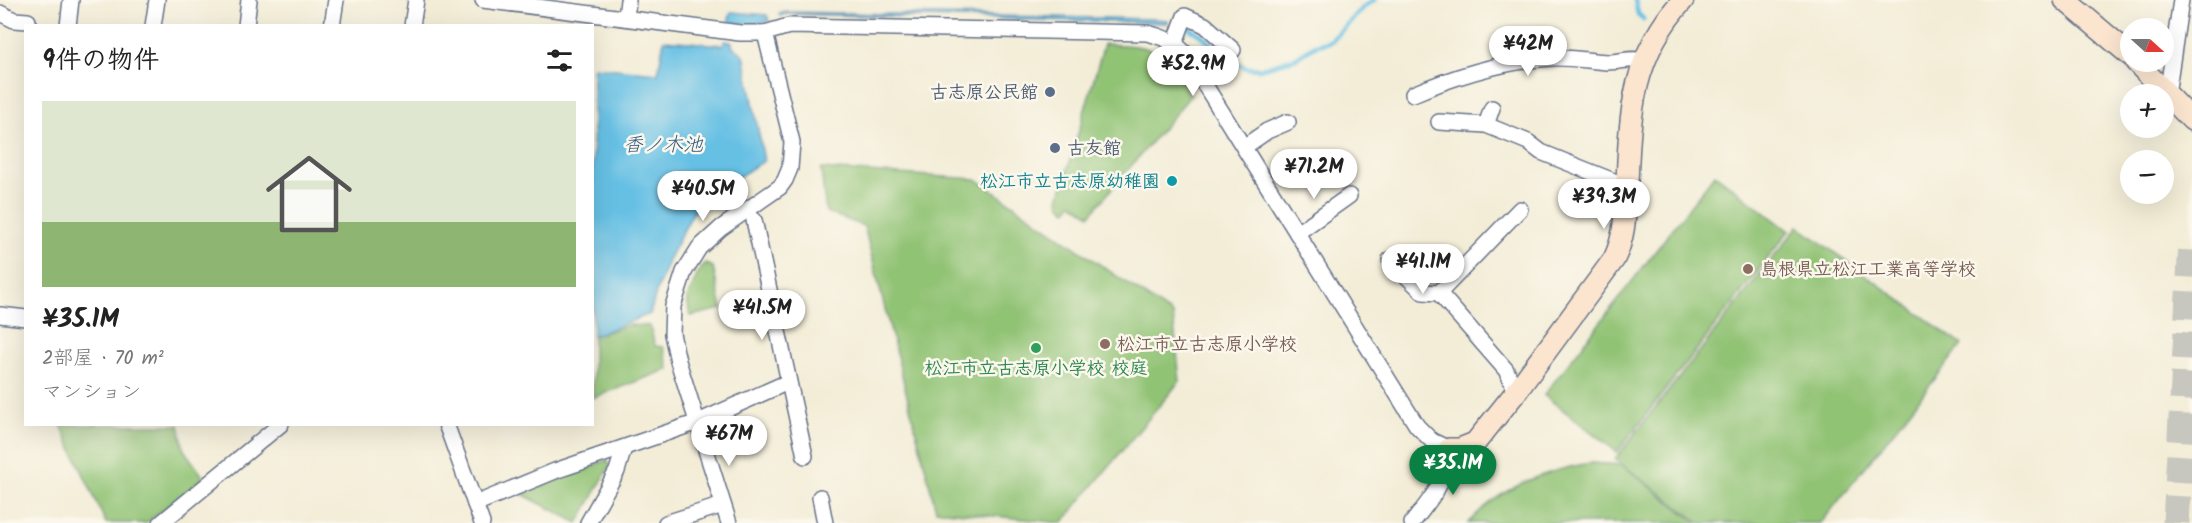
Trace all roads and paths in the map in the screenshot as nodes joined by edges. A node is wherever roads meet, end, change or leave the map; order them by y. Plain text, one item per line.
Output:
1 (71, 0) edge
2 (157, 0) edge
3 (249, 0) edge
4 (336, 0) edge
5 (416, 0) edge
6 (483, 0) edge
7 (628, 0) edge
8 (1683, 0) edge
9 (2065, 0) edge
10 (2181, 0) edge
11 (527, 3) edge
12 (0, 13) edge
13 (626, 18) junction
14 (28, 21) dead end
15 (68, 24) edge
16 (153, 24) edge
17 (246, 24) edge
18 (332, 24) edge
19 (412, 24) edge
20 (765, 33) junction
21 (1175, 43) junction
22 (2120, 47) edge
23 (1233, 50) dead end
24 (1645, 61) junction
25 (2145, 72) edge
26 (2157, 84) edge
27 (2169, 84) edge
28 (1413, 93) dead end
29 (2174, 102) edge
30 (1492, 108) dead end
31 (2192, 120) edge
32 (1288, 122) dead end
33 (1439, 122) dead end
34 (1486, 125) junction
35 (1244, 147) junction
36 (1626, 186) junction
37 (1348, 196) dead end
38 (1520, 209) dead end
39 (754, 220) dead end
40 (1297, 233) junction
41 (1390, 260) dead end
42 (1439, 292) junction
43 (0, 315) edge
44 (24, 318) edge
45 (788, 382) junction
46 (1516, 392) junction
47 (698, 422) junction
48 (279, 426) edge
49 (447, 426) edge
50 (624, 448) junction
51 (1449, 449) junction
52 (805, 456) dead end
53 (820, 498) dead end
54 (475, 504) junction
55 (723, 505) junction
56 (163, 522) edge
57 (482, 523) edge
58 (588, 523) edge
59 (666, 523) edge
60 (729, 523) edge
61 (825, 523) edge
62 (1412, 523) edge

1 - 15 street
2 - 16 street
3 - 17 street
4 - 18 street
5 - 19 street
6 - 11 street
7 - 13 street
8 - 24 street
9 - 22 street
10 - 27 street
11 - 13 street
12 - 14 street
13 - 20 street
20 - 21 street
20 - 47 street
21 - 23 street
21 - 35 street
24 - 28 street
24 - 36 street
25 - 26 street
29 - 31 street
30 - 34 street
32 - 35 street
33 - 34 street
34 - 36 street
35 - 40 street
36 - 46 street
37 - 40 street
38 - 42 street
39 - 45 street
40 - 51 street
41 - 42 street
42 - 46 street
43 - 44 street
45 - 47 street
45 - 52 street
46 - 51 street
47 - 50 street
47 - 55 street
48 - 56 street
49 - 54 street
50 - 54 street
50 - 58 street
51 - 62 street
53 - 61 street
54 - 57 street
55 - 59 street
55 - 60 street

